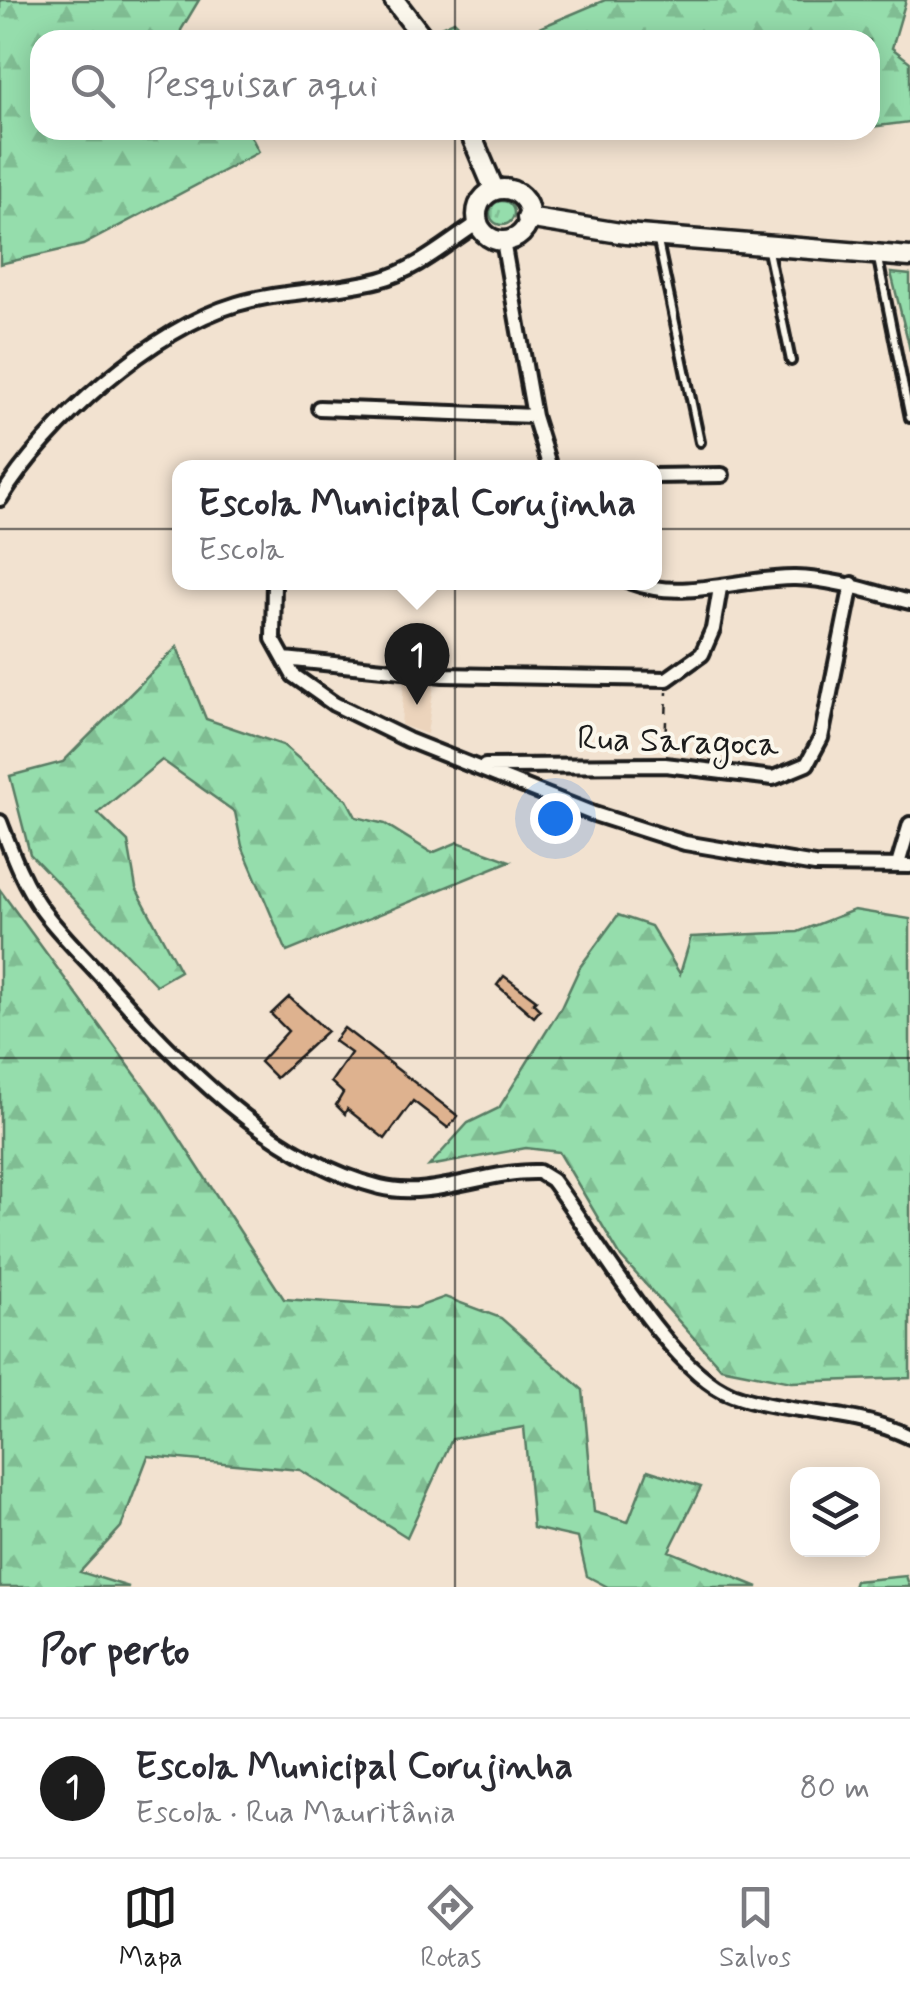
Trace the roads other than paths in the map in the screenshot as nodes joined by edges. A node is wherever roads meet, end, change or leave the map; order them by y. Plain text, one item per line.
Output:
1 (394, 0) edge
2 (417, 30) edge
3 (473, 140) edge
4 (494, 190) junction
5 (527, 218) junction
6 (478, 224) junction
7 (656, 236) junction
8 (503, 241) junction
9 (767, 244) junction
10 (877, 253) junction
11 (910, 257) edge
12 (791, 361) dead end
13 (319, 408) dead end
14 (534, 416) junction
15 (910, 418) edge
16 (700, 442) dead end
17 (548, 460) edge
18 (722, 475) dead end
19 (662, 476) edge
20 (0, 499) edge
21 (662, 584) edge
22 (852, 584) junction
23 (720, 588) junction
24 (274, 590) edge
25 (910, 602) edge
26 (284, 659) junction
27 (477, 766) junction
28 (0, 822) edge
29 (910, 824) edge
30 (904, 865) edge
31 (910, 1438) edge

1 - 2 street
3 - 4 street
4 - 5 street
4 - 6 street
5 - 7 street
5 - 8 street
6 - 8 street
6 - 20 street
7 - 9 street
7 - 16 lane
8 - 14 street
9 - 10 street
9 - 12 lane
10 - 11 street
10 - 15 lane
13 - 14 street
14 - 17 street
18 - 19 street
21 - 23 street
22 - 23 street
22 - 25 street
22 - 27 street, Rua Saragoca
23 - 26 street
24 - 26 street
26 - 27 street
27 - 30 street
28 - 31 street
29 - 30 street

